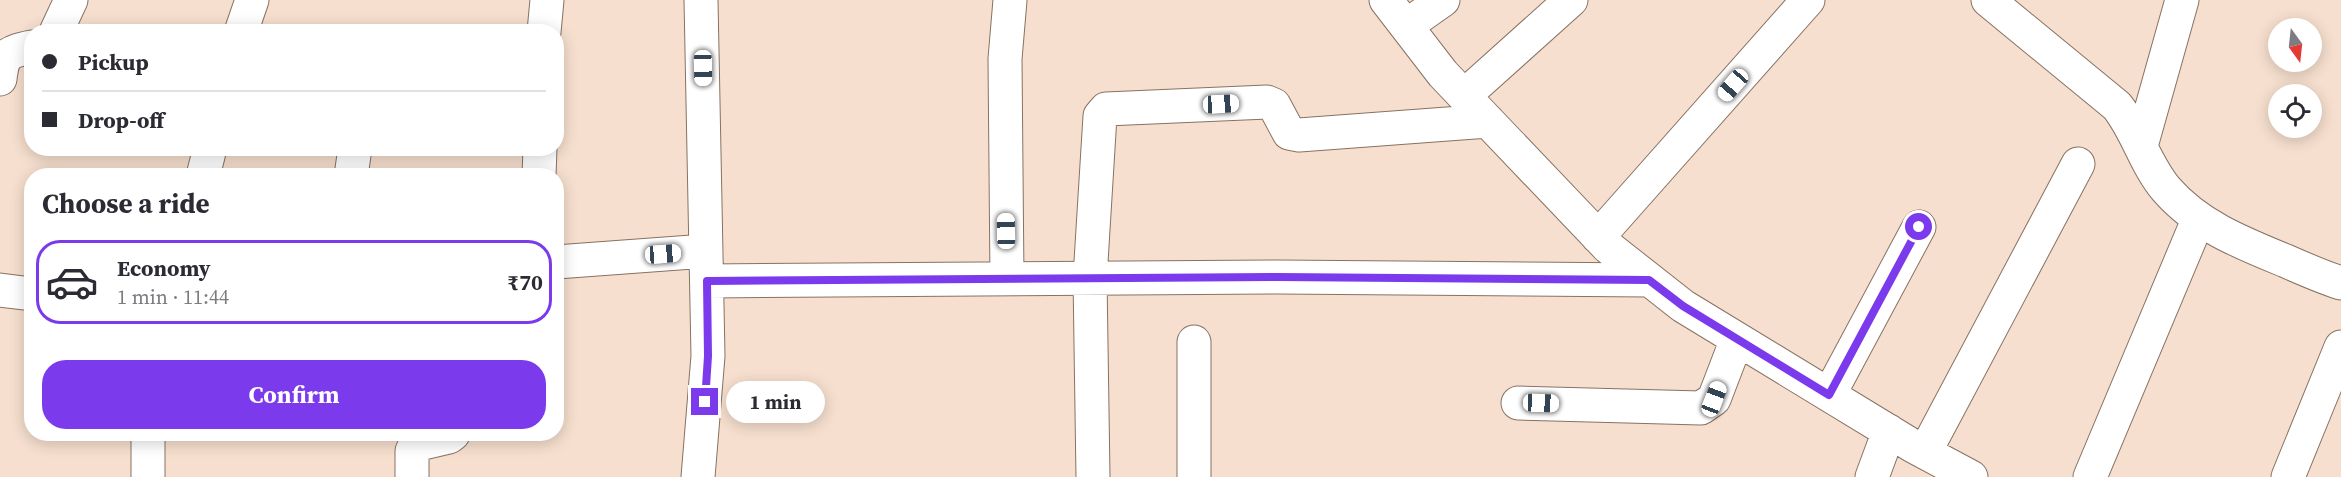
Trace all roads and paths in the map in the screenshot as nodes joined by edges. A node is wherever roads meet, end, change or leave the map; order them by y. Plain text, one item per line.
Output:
1 (71, 0) edge
2 (252, 0) edge
3 (547, 0) edge
4 (701, 0) edge
5 (1010, 0) edge
6 (1386, 0) edge
7 (1443, 0) edge
8 (1571, 0) edge
9 (1808, 0) edge
10 (1988, 0) edge
11 (2182, 0) edge
12 (60, 24) edge
13 (244, 24) edge
14 (545, 24) edge
15 (1406, 26) junction
16 (24, 49) edge
17 (0, 79) edge
18 (1464, 96) junction
19 (1488, 122) junction
20 (2141, 146) junction
21 (2078, 164) dead end
22 (2198, 220) junction
23 (1919, 227) dead end
24 (1598, 237) junction
25 (564, 262) edge
26 (706, 266) junction
27 (1090, 278) junction
28 (1007, 279) junction
29 (1649, 280) junction
30 (2341, 283) edge
31 (0, 290) edge
32 (24, 293) edge
33 (1737, 339) junction
34 (1194, 342) dead end
35 (2341, 347) edge
36 (1829, 395) junction
37 (1518, 403) dead end
38 (1889, 431) junction
39 (148, 441) edge
40 (432, 441) edge
41 (1925, 452) junction
42 (148, 477) edge
43 (412, 477) edge
44 (698, 477) edge
45 (1092, 477) edge
46 (1194, 477) edge
47 (1872, 477) edge
48 (1971, 477) edge
49 (2090, 477) edge
50 (2288, 477) edge

1 - 12 street
2 - 13 street
3 - 14 street
4 - 26 street
5 - 28 street
6 - 15 street
7 - 15 street
8 - 18 street
9 - 24 street
10 - 20 street
11 - 20 street
15 - 18 street
16 - 17 street
18 - 19 street
19 - 24 street
19 - 27 street
20 - 22 street
21 - 41 street
22 - 30 street
22 - 49 street
23 - 36 street
24 - 29 street
25 - 26 street
26 - 28 street
26 - 44 street
27 - 28 street
27 - 29 street
27 - 45 street
29 - 33 street
31 - 32 street
33 - 36 street
33 - 37 street
34 - 46 street
35 - 50 street
36 - 38 street
38 - 41 street
38 - 47 street
39 - 42 street
40 - 43 street
41 - 48 street

